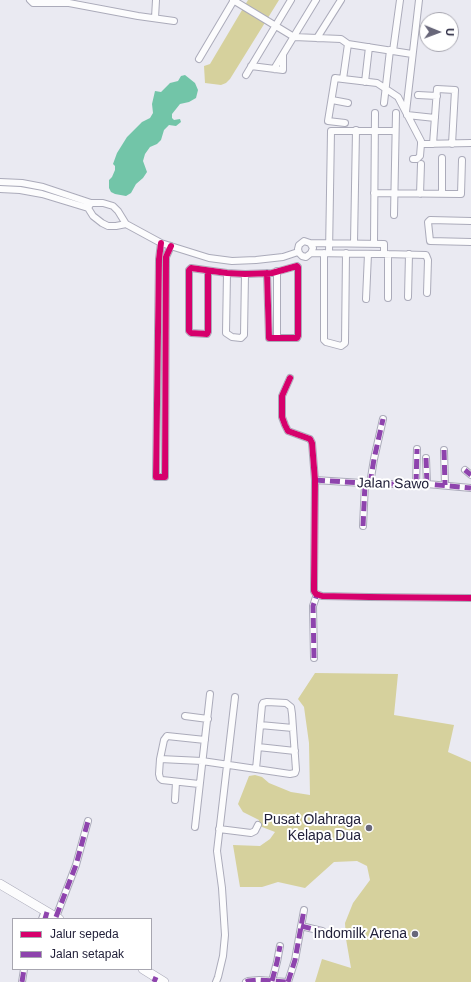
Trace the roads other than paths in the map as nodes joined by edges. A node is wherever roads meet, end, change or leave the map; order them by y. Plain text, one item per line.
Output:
1 (30, 0) edge
2 (156, 0) edge
3 (233, 0) edge
4 (291, 0) edge
5 (316, 0) edge
6 (341, 0) edge
7 (400, 0) edge
8 (419, 0) edge
9 (155, 18) junction
10 (174, 21) dead end
11 (275, 26) junction
12 (294, 37) junction
13 (316, 38) junction
14 (348, 44) junction
15 (369, 47) junction
16 (392, 51) junction
17 (412, 54) junction
18 (199, 59) dead end
19 (251, 66) junction
20 (246, 75) dead end
21 (343, 79) junction
22 (365, 82) junction
23 (386, 89) junction
24 (418, 95) dead end
25 (437, 96) junction
26 (332, 100) junction
27 (348, 102) dead end
28 (384, 103) dead end
29 (375, 113) dead end
30 (396, 113) dead end
31 (406, 114) junction
32 (435, 118) junction
33 (345, 123) dead end
34 (356, 130) junction
35 (375, 131) junction
36 (395, 131) junction
37 (471, 136) edge
38 (471, 143) edge
39 (421, 144) junction
40 (433, 144) junction
41 (452, 144) junction
42 (442, 158) dead end
43 (412, 159) dead end
44 (462, 160) dead end
45 (421, 164) dead end
46 (0, 182) edge
47 (0, 190) edge
48 (374, 193) junction
49 (394, 193) junction
50 (420, 194) junction
51 (442, 194) junction
52 (90, 206) junction
53 (394, 215) dead end
54 (471, 221) edge
55 (126, 224) junction
56 (471, 242) edge
57 (161, 243) junction
58 (310, 243) junction
59 (329, 243) junction
60 (354, 243) junction
61 (374, 243) junction
62 (171, 246) junction
63 (298, 252) junction
64 (311, 253) junction
65 (327, 253) junction
66 (346, 253) junction
67 (368, 254) junction
68 (386, 254) junction
69 (409, 254) junction
70 (158, 259) junction
71 (166, 259) junction
72 (270, 259) junction
73 (208, 271) junction
74 (272, 272) junction
75 (227, 273) junction
76 (245, 274) junction
77 (427, 294) dead end
78 (408, 297) dead end
79 (388, 298) dead end
80 (366, 299) dead end
81 (277, 338) junction
82 (290, 378) dead end
83 (383, 419) dead end
84 (417, 449) dead end
85 (444, 450) dead end
86 (426, 458) dead end
87 (465, 470) dead end
88 (471, 475) edge
89 (315, 480) junction
90 (367, 484) junction
91 (416, 484) junction
92 (427, 484) junction
93 (445, 486) junction
94 (471, 488) edge
95 (363, 526) dead end
96 (317, 594) junction
97 (471, 598) edge
98 (314, 658) dead end
99 (210, 694) dead end
100 (235, 697) dead end
101 (185, 716) dead end
102 (208, 719) junction
103 (260, 725) junction
104 (293, 728) junction
105 (205, 740) junction
106 (258, 747) junction
107 (295, 751) junction
108 (160, 759) junction
109 (202, 761) junction
110 (227, 765) junction
111 (256, 769) junction
112 (176, 782) junction
113 (199, 784) junction
114 (175, 800) dead end
115 (88, 821) dead end
116 (258, 825) dead end
117 (195, 827) dead end
118 (219, 828) junction
119 (0, 884) edge
120 (304, 910) dead end
121 (45, 915) edge
122 (58, 918) edge
123 (301, 926) junction
124 (322, 931) dead end
125 (280, 946) dead end
126 (24, 970) edge
127 (143, 970) edge
128 (158, 980) edge
129 (272, 980) junction
130 (22, 982) edge
131 (216, 982) edge
132 (246, 982) edge
133 (288, 982) edge

1 - 9 street
2 - 9 street
3 - 11 street
3 - 18 street
4 - 11 street
5 - 12 street
6 - 13 street
7 - 16 street
8 - 17 street
9 - 10 street
11 - 12 street
11 - 19 street
12 - 13 street
12 - 19 street
13 - 14 street
14 - 15 street
14 - 21 street
15 - 16 street
15 - 22 street
16 - 17 street
16 - 23 street
17 - 31 street
19 - 20 street
21 - 22 street
21 - 26 street
22 - 23 street
23 - 28 street
23 - 31 street
24 - 25 street
25 - 32 street
25 - 41 street
26 - 27 street
26 - 33 street
29 - 35 street
30 - 36 street
31 - 32 street
31 - 39 street
32 - 40 street
34 - 35 street
34 - 59 street
34 - 60 street
35 - 36 street
35 - 48 street
36 - 49 street
37 - 38 street
38 - 41 street
39 - 40 street
39 - 43 street
40 - 41 street
42 - 51 street
44 - 51 street
45 - 50 street
46 - 52 street
47 - 52 street
48 - 49 street
48 - 61 street
49 - 50 street
49 - 53 street
50 - 51 street
52 - 55 street
52 - 55 street
54 - 56 street
55 - 57 street
57 - 62 street
57 - 70 street
58 - 59 street
58 - 63 street
58 - 64 street
59 - 60 street
59 - 65 street
60 - 61 street
61 - 68 street
62 - 71 street
62 - 72 street
63 - 64 street
63 - 72 street
64 - 65 street
65 - 66 street
65 - 66 street
66 - 67 street
67 - 68 street
67 - 80 street
68 - 69 street
68 - 79 street
69 - 77 street
69 - 78 street
70 - 71 street
70 - 71 street
72 - 74 street
73 - 73 street
73 - 75 street
74 - 76 street
74 - 81 street
74 - 81 street
74 - 81 street
75 - 76 street
75 - 76 street
82 - 89 street
83 - 90 street
84 - 91 street
85 - 93 street
86 - 92 street
87 - 88 street
89 - 90 street, Jalan Sawo
89 - 96 street
90 - 91 street, Jalan Sawo
90 - 95 street
91 - 92 street, Jalan Sawo
92 - 93 street, Jalan Sawo
93 - 94 street, Jalan Sawo
96 - 97 street
96 - 98 street
99 - 102 street
100 - 110 street
101 - 102 street
102 - 105 street
103 - 104 street
103 - 104 street
103 - 106 street
104 - 107 street
105 - 108 street
105 - 109 street
106 - 107 street
106 - 111 street
107 - 111 street
108 - 109 street
108 - 112 street
109 - 110 street
109 - 113 street
110 - 111 street
110 - 118 street
112 - 113 street
112 - 114 street
113 - 117 street
115 - 122 street
116 - 118 street
118 - 131 street
119 - 121 main road
120 - 123 street
121 - 122 main road
123 - 124 street
123 - 133 street
125 - 129 street
126 - 130 street
127 - 128 main road
129 - 132 street
129 - 133 street

